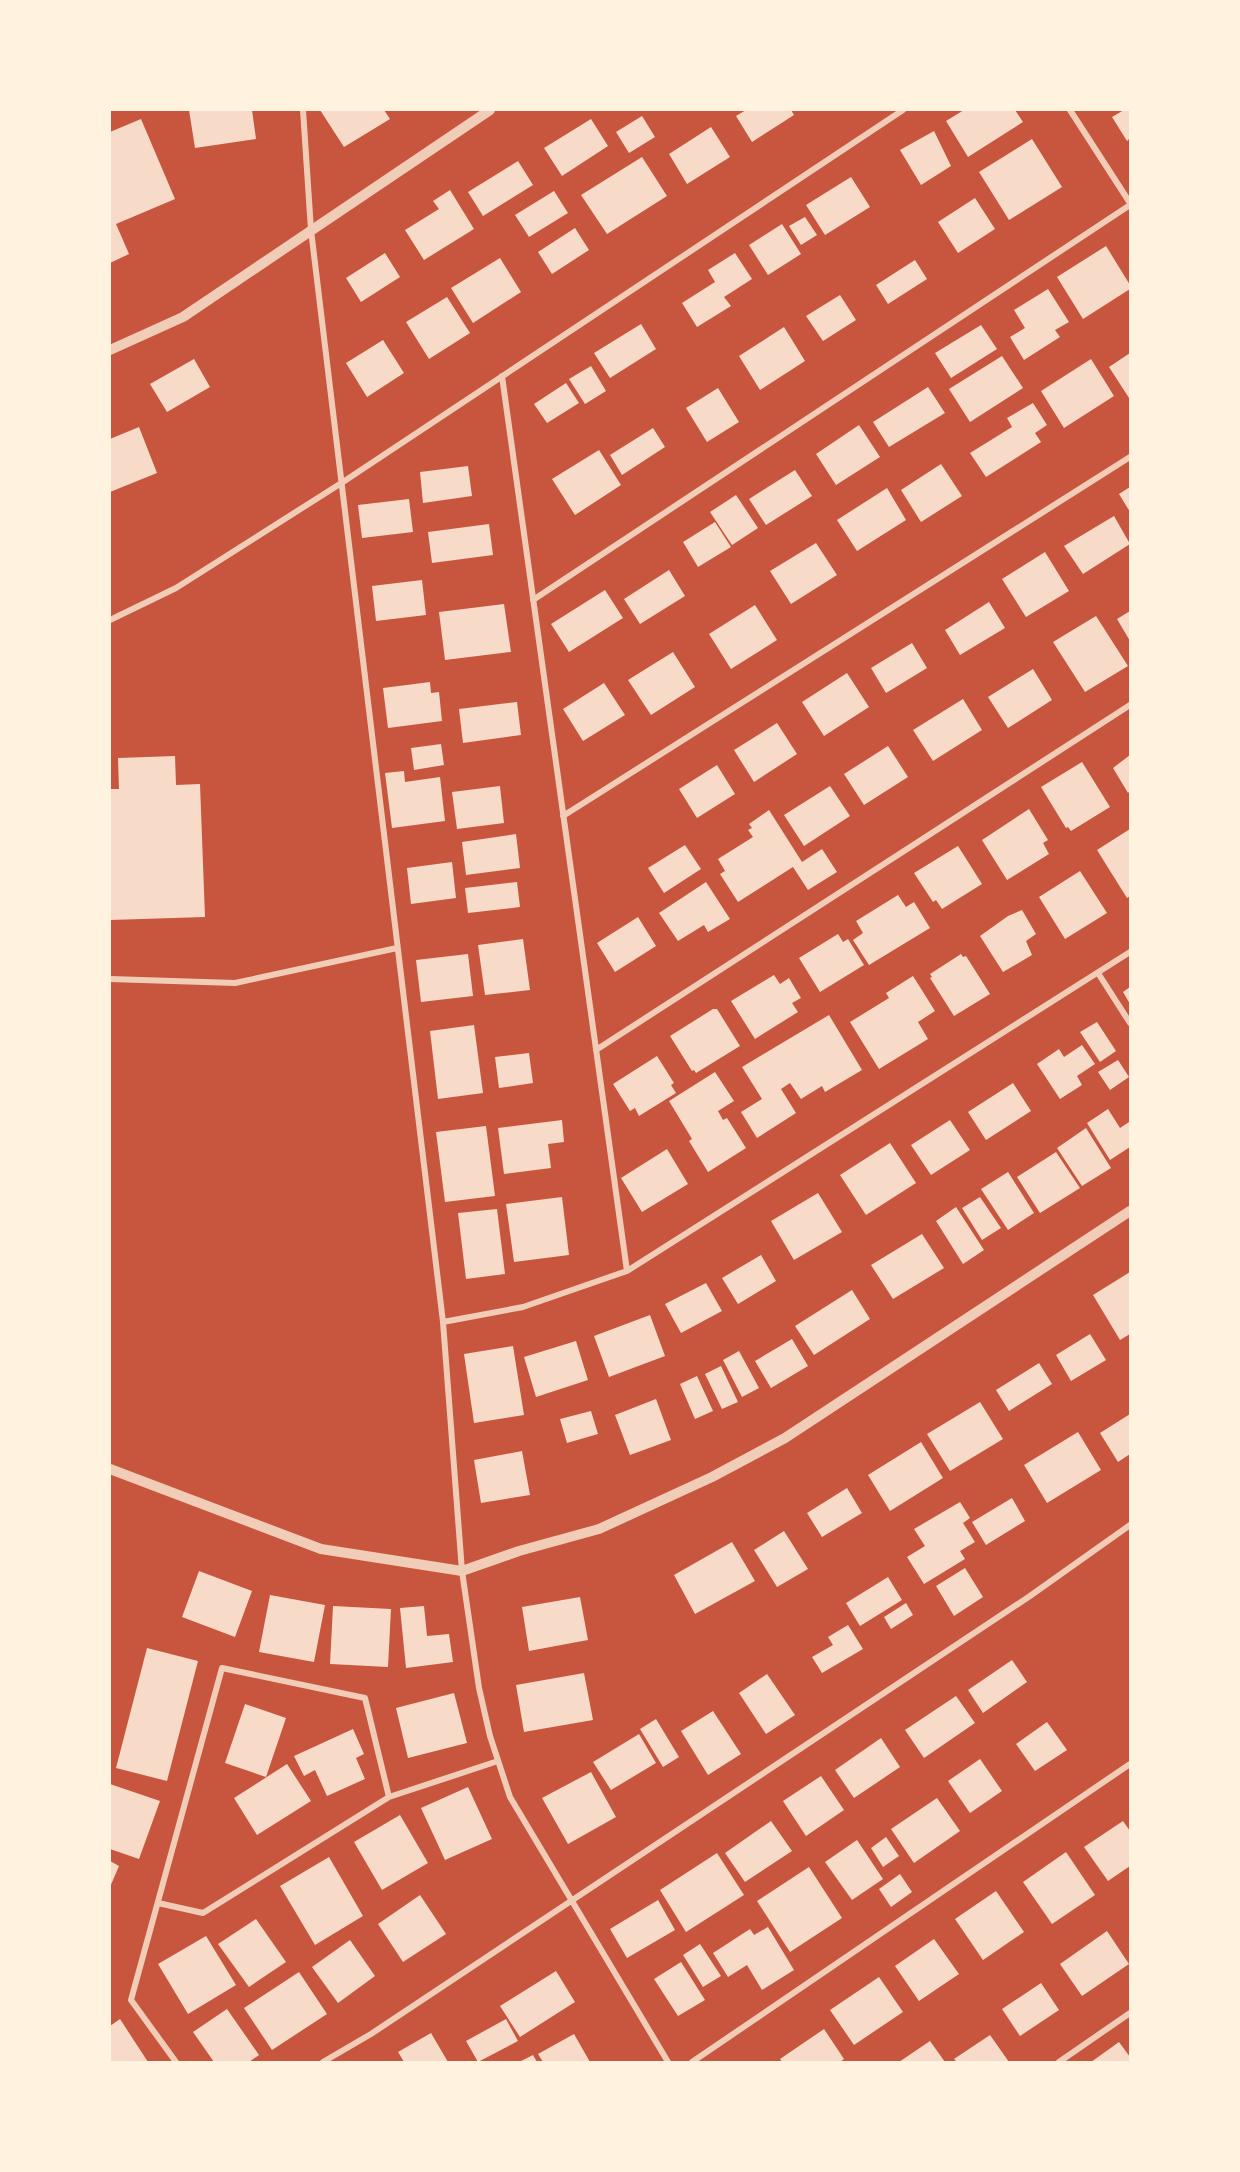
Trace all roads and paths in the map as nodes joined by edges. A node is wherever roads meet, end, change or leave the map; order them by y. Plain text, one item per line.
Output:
1 (303, 110) edge
2 (490, 110) edge
3 (903, 110) edge
4 (1070, 110) edge
5 (1131, 204) edge
6 (311, 230) junction
7 (110, 350) edge
8 (502, 376) junction
9 (1131, 457) edge
10 (343, 482) junction
11 (533, 600) junction
12 (110, 620) edge
13 (1131, 705) edge
14 (563, 816) junction
15 (397, 948) junction
16 (1131, 952) edge
17 (1098, 973) junction
18 (110, 979) edge
19 (1131, 1023) edge
20 (596, 1050) junction
21 (1131, 1211) edge
22 (627, 1271) junction
23 (443, 1322) junction
24 (110, 1469) edge
25 (1131, 1525) edge
26 (462, 1571) junction
27 (498, 1761) junction
28 (1131, 1764) edge
29 (389, 1797) junction
30 (571, 1900) junction
31 (158, 1903) junction
32 (1131, 2013) edge
33 (176, 2062) edge
34 (323, 2062) edge
35 (668, 2062) edge
36 (692, 2062) edge
37 (1059, 2062) edge

1 - 6 street
2 - 6 street
3 - 8 street
4 - 5 street
5 - 11 street
6 - 7 street
6 - 10 street
8 - 10 street
8 - 11 street
9 - 14 street
10 - 12 street
10 - 15 street
11 - 14 street
13 - 20 street
14 - 20 street
15 - 18 street
15 - 23 street
16 - 17 street
17 - 19 street
17 - 22 street
20 - 22 street
21 - 26 street
22 - 23 street
23 - 26 street
24 - 26 street
25 - 30 street
26 - 27 street
27 - 29 street
27 - 30 street
28 - 36 street
29 - 31 street
29 - 31 street
30 - 34 street
30 - 35 street
31 - 33 street
32 - 37 street

